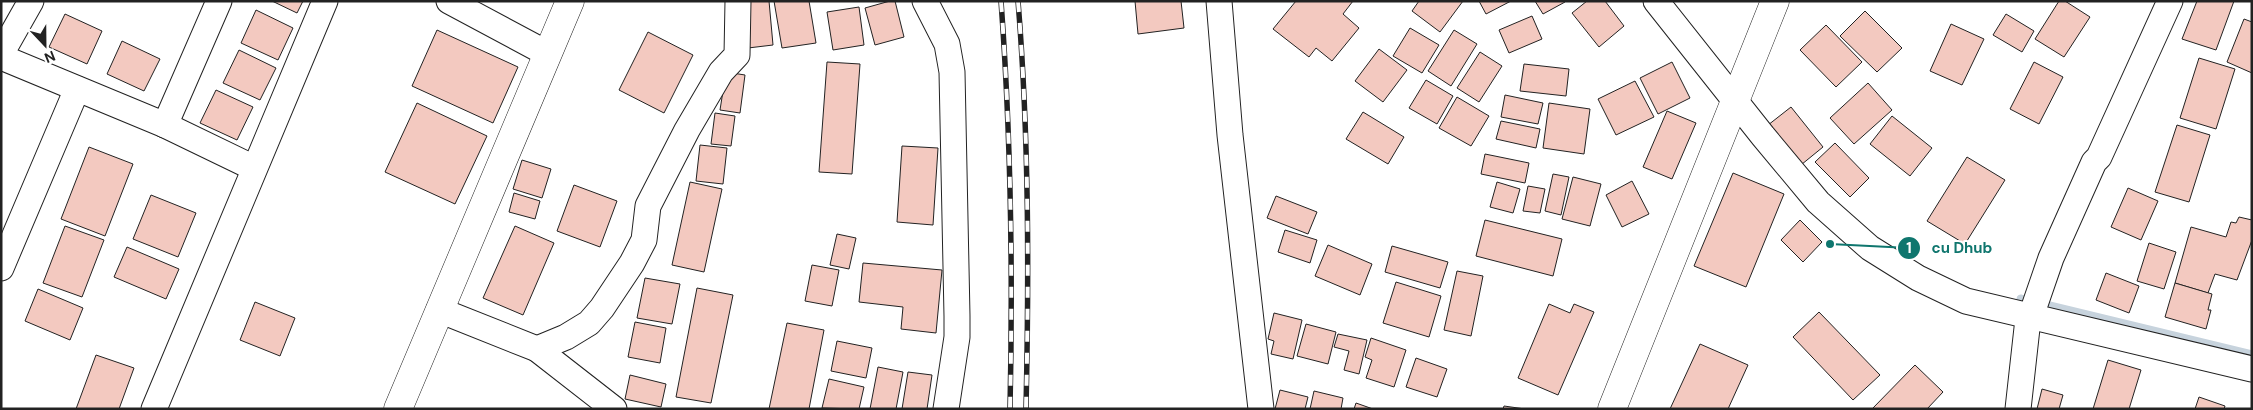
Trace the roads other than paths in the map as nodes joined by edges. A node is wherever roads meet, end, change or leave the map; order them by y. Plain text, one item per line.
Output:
1 (32, 1) edge
2 (219, 1) edge
3 (325, 1) edge
4 (449, 1) edge
5 (570, 1) edge
6 (738, 1) edge
7 (925, 1) edge
8 (1219, 1) edge
9 (1656, 1) edge
10 (1776, 1) edge
11 (2170, 1) edge
12 (548, 54) junction
13 (1, 56) edge
14 (76, 89) junction
15 (1736, 100) junction
16 (165, 125) junction
17 (254, 168) junction
18 (1, 268) edge
19 (2027, 308) junction
20 (439, 310) junction
21 (538, 349) junction
22 (2252, 369) edge
23 (154, 409) edge
24 (398, 409) edge
25 (614, 409) edge
26 (946, 409) edge
27 (1261, 409) edge
28 (1612, 409) edge
29 (2018, 409) edge

1 - 13 street
2 - 16 street
3 - 17 street
4 - 12 street
5 - 12 street
6 - 21 street
7 - 26 street
8 - 27 street
9 - 15 street
10 - 15 street
11 - 19 street
12 - 20 street
13 - 14 street
14 - 16 street
14 - 18 street
15 - 19 street
15 - 28 street
16 - 17 street
17 - 23 street
19 - 22 street
19 - 29 street
20 - 21 street
20 - 24 street
21 - 25 street

